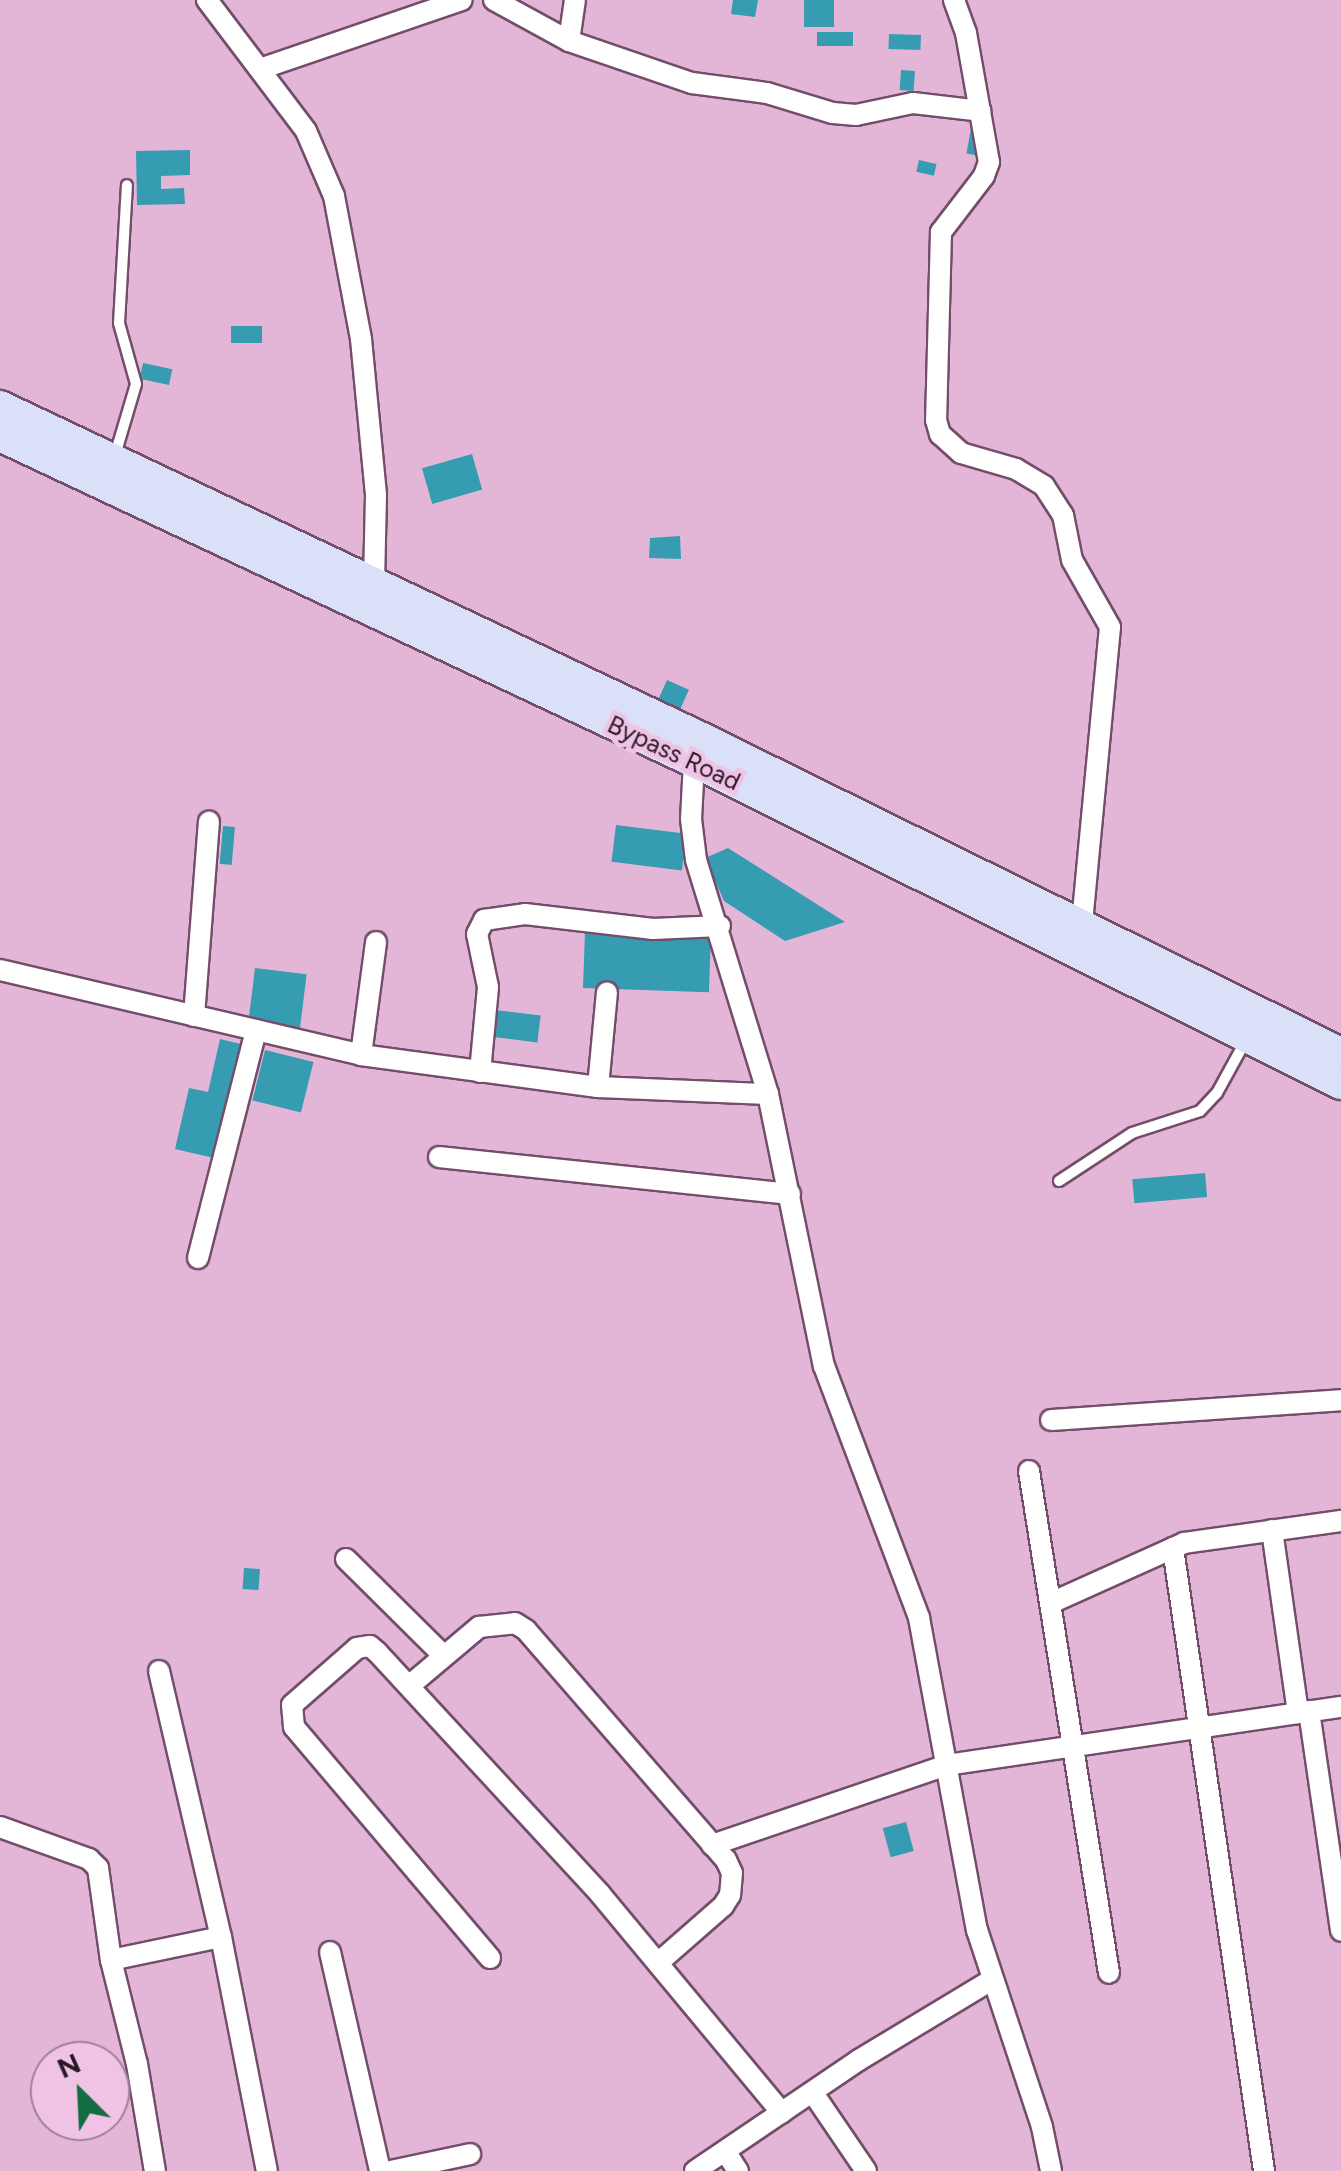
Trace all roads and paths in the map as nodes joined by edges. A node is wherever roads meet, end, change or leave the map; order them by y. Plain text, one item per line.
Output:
1 (207, 0) edge
2 (462, 0) edge
3 (494, 0) edge
4 (575, 0) edge
5 (954, 0) edge
6 (568, 41) junction
7 (260, 69) junction
8 (981, 110) junction
9 (128, 185) dead end
10 (0, 406) edge
11 (0, 436) edge
12 (113, 461) junction
13 (374, 582) junction
14 (694, 762) junction
15 (209, 822) dead end
16 (1082, 925) junction
17 (720, 926) junction
18 (376, 942) dead end
19 (0, 970) edge
20 (607, 992) dead end
21 (194, 1016) junction
22 (256, 1030) junction
23 (1248, 1038) junction
24 (1341, 1053) edge
25 (362, 1054) junction
26 (480, 1072) junction
27 (1341, 1084) edge
28 (598, 1086) junction
29 (768, 1094) junction
30 (439, 1158) dead end
31 (1060, 1181) dead end
32 (790, 1194) junction
33 (198, 1258) dead end
34 (1341, 1400) edge
35 (1051, 1420) dead end
36 (1029, 1471) dead end
37 (1341, 1521) edge
38 (1272, 1530) junction
39 (1173, 1548) junction
40 (346, 1559) dead end
41 (1053, 1602) junction
42 (444, 1656) junction
43 (159, 1672) dead end
44 (409, 1686) junction
45 (1341, 1707) edge
46 (1303, 1712) junction
47 (1202, 1727) junction
48 (1076, 1746) junction
49 (947, 1765) junction
50 (0, 1828) edge
51 (712, 1845) junction
52 (1341, 1931) edge
53 (221, 1937) junction
54 (330, 1952) dead end
55 (490, 1958) dead end
56 (111, 1960) junction
57 (659, 1962) junction
58 (1109, 1972) dead end
59 (990, 1980) junction
60 (812, 2094) junction
61 (782, 2113) junction
62 (726, 2151) junction
63 (470, 2154) dead end
64 (155, 2171) edge
65 (267, 2171) edge
66 (380, 2171) edge
67 (391, 2171) edge
68 (696, 2171) edge
69 (738, 2171) edge
70 (866, 2171) edge
71 (1051, 2171) edge
72 (1264, 2171) edge

1 - 7 street
2 - 7 street
3 - 6 street
4 - 6 street
5 - 8 street
6 - 8 street
7 - 13 street
8 - 16 street
9 - 12 lane
10 - 12 main road, Bypass Road
11 - 14 main road, Bypass Road
12 - 13 main road, Bypass Road
13 - 16 main road, Bypass Road
14 - 17 street
14 - 23 main road, Bypass Road
15 - 21 street
16 - 24 main road, Bypass Road
17 - 26 street
17 - 29 street
18 - 25 street
19 - 21 street
20 - 28 street
21 - 22 street
22 - 25 street
22 - 33 street
23 - 27 main road, Bypass Road
23 - 31 lane
25 - 26 street
26 - 28 street
28 - 29 street
29 - 32 street
30 - 32 street
32 - 49 street
34 - 35 street
36 - 41 street
37 - 38 street
38 - 39 street
38 - 46 street
39 - 41 street
39 - 47 street
40 - 42 street
41 - 48 street
42 - 44 street
42 - 51 street
43 - 53 street
44 - 55 street
44 - 57 street
45 - 46 street
46 - 47 street
46 - 52 street
47 - 48 street
47 - 72 street
48 - 49 street
48 - 58 street
49 - 51 street
49 - 59 street
50 - 56 street
51 - 57 street
53 - 56 street
53 - 65 street
54 - 66 street
56 - 64 street
57 - 61 street
59 - 60 street
59 - 71 street
60 - 61 street
60 - 70 street
61 - 62 street
62 - 68 street
62 - 69 street
63 - 67 street

